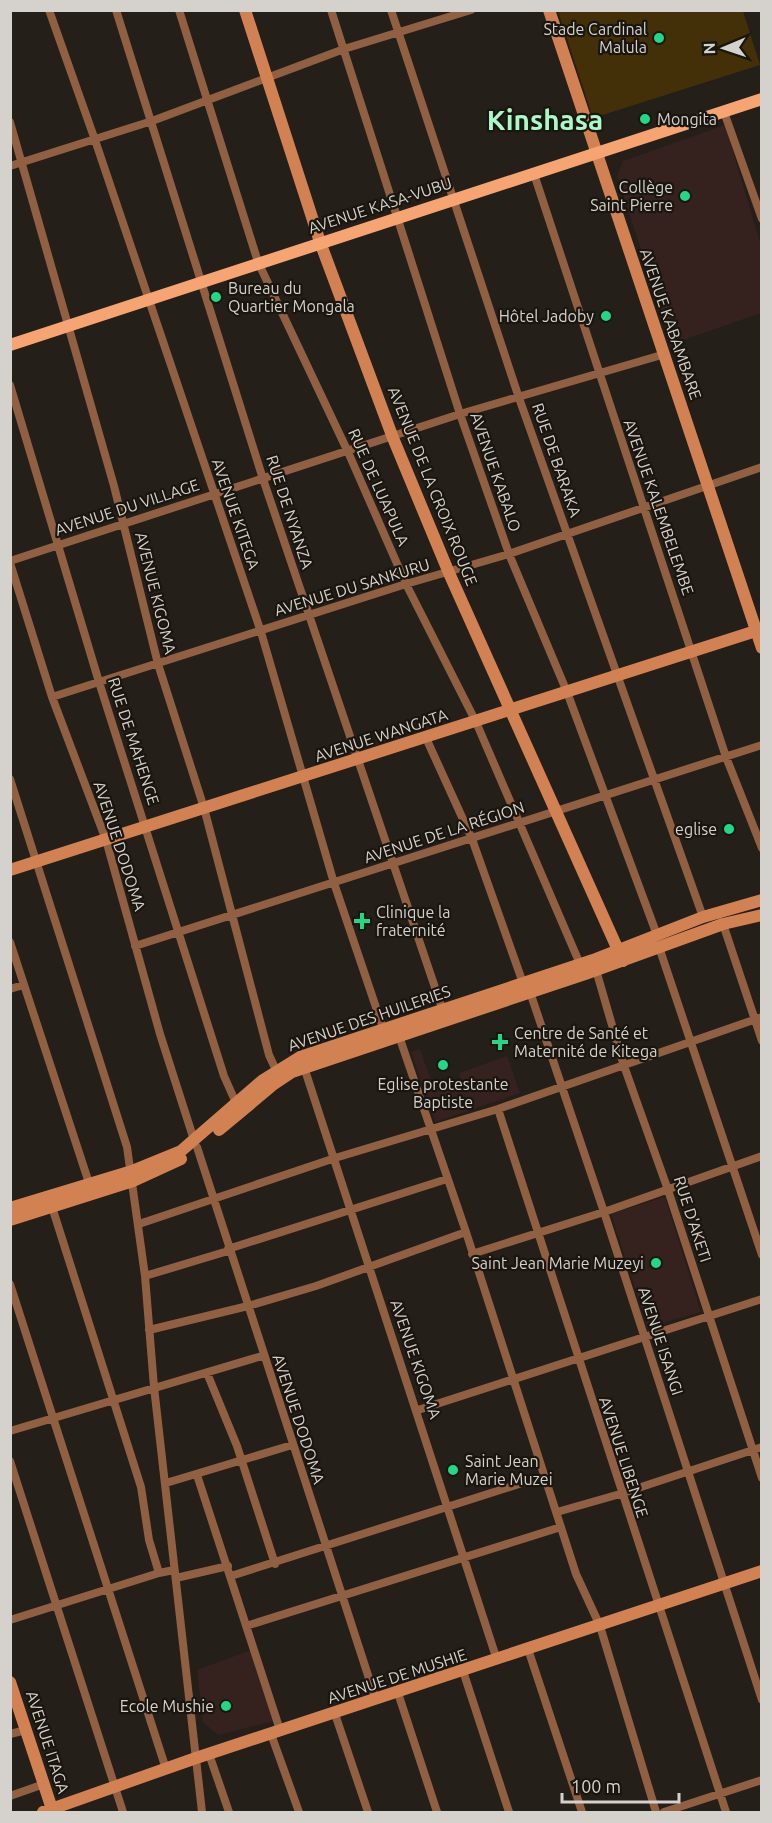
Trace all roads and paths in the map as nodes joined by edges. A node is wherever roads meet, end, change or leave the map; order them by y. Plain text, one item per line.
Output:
1 (49, 10) edge
2 (116, 10) edge
3 (179, 10) edge
4 (245, 10) edge
5 (331, 10) edge
6 (391, 10) edge
7 (471, 10) edge
8 (549, 10) edge
9 (398, 33) junction
10 (344, 49) junction
11 (265, 77) junction
12 (762, 99) edge
13 (207, 101) junction
14 (724, 112) junction
15 (152, 121) junction
16 (10, 122) edge
17 (95, 140) junction
18 (595, 153) junction
19 (22, 162) junction
20 (10, 166) edge
21 (534, 174) junction
22 (452, 199) junction
23 (398, 217) junction
24 (762, 219) edge
25 (320, 242) junction
26 (258, 262) junction
27 (200, 282) junction
28 (147, 299) junction
29 (68, 326) junction
30 (10, 345) edge
31 (665, 354) junction
32 (598, 373) junction
33 (10, 385) edge
34 (519, 398) junction
35 (460, 414) junction
36 (393, 438) junction
37 (348, 452) junction
38 (762, 467) edge
39 (263, 479) junction
40 (708, 484) junction
41 (214, 495) junction
42 (642, 506) junction
43 (123, 524) junction
44 (566, 533) junction
45 (60, 544) junction
46 (509, 554) junction
47 (10, 562) edge
48 (449, 573) junction
49 (406, 584) junction
50 (308, 615) junction
51 (759, 630) edge
52 (261, 632) junction
53 (762, 648) edge
54 (693, 652) junction
55 (158, 664) junction
56 (617, 675) junction
57 (99, 682) junction
58 (567, 692) junction
59 (52, 697) junction
60 (513, 711) junction
61 (476, 722) junction
62 (426, 738) junction
63 (762, 745) edge
64 (726, 757) junction
65 (359, 760) junction
66 (305, 777) junction
67 (653, 778) junction
68 (10, 779) edge
69 (604, 795) junction
70 (204, 808) junction
71 (556, 811) junction
72 (519, 824) junction
73 (146, 826) junction
74 (472, 838) junction
75 (106, 840) junction
76 (762, 848) edge
77 (38, 862) junction
78 (394, 865) junction
79 (10, 870) edge
80 (334, 883) junction
81 (762, 887) edge
82 (757, 901) edge
83 (231, 915) junction
84 (762, 915) edge
85 (703, 917) junction
86 (723, 924) junction
87 (178, 932) junction
88 (658, 941) junction
89 (10, 942) edge
90 (135, 946) junction
91 (621, 956) junction
92 (580, 964) junction
93 (596, 970) junction
94 (24, 985) junction
95 (526, 988) junction
96 (10, 989) edge
97 (445, 1015) junction
98 (758, 1018) edge
99 (384, 1030) junction
100 (399, 1036) junction
101 (691, 1040) junction
102 (762, 1041) edge
103 (302, 1063) junction
104 (623, 1063) junction
105 (276, 1070) junction
106 (563, 1087) junction
107 (236, 1103) junction
108 (498, 1109) junction
109 (430, 1129) junction
110 (196, 1144) junction
111 (762, 1156) edge
112 (335, 1158) junction
113 (731, 1166) junction
114 (133, 1176) junction
115 (447, 1179) junction
116 (91, 1187) junction
117 (668, 1190) junction
118 (213, 1200) junction
119 (52, 1207) junction
120 (10, 1208) edge
121 (352, 1210) junction
122 (604, 1212) junction
123 (10, 1220) edge
124 (139, 1224) junction
125 (466, 1232) junction
126 (538, 1234) junction
127 (228, 1250) junction
128 (472, 1254) junction
129 (762, 1255) edge
130 (369, 1268) junction
131 (146, 1276) junction
132 (10, 1284) edge
133 (762, 1299) edge
134 (248, 1306) junction
135 (709, 1315) junction
136 (149, 1330) junction
137 (643, 1335) junction
138 (262, 1356) junction
139 (576, 1358) junction
140 (207, 1373) junction
141 (513, 1379) junction
142 (154, 1387) junction
143 (114, 1399) junction
144 (418, 1410) junction
145 (52, 1418) junction
146 (10, 1431) edge
147 (292, 1445) junction
148 (762, 1447) edge
149 (752, 1450) junction
150 (10, 1461) edge
151 (241, 1461) junction
152 (688, 1471) junction
153 (197, 1475) junction
154 (544, 1476) junction
155 (762, 1478) edge
156 (166, 1483) junction
157 (620, 1494) junction
158 (449, 1507) junction
159 (557, 1512) junction
160 (561, 1527) junction
161 (326, 1547) junction
162 (465, 1556) junction
163 (275, 1564) junction
164 (228, 1566) junction
165 (762, 1571) edge
166 (159, 1573) junction
167 (175, 1574) junction
168 (231, 1576) junction
169 (723, 1584) junction
170 (107, 1588) junction
171 (341, 1596) junction
172 (57, 1605) junction
173 (657, 1606) junction
174 (10, 1620) edge
175 (246, 1626) junction
176 (600, 1626) junction
177 (528, 1649) junction
178 (497, 1660) junction
179 (463, 1671) junction
180 (10, 1682) edge
181 (398, 1693) junction
182 (762, 1700) edge
183 (376, 1701) junction
184 (335, 1714) junction
185 (26, 1730) junction
186 (276, 1732) junction
187 (10, 1734) edge
188 (209, 1754) junction
189 (196, 1758) junction
190 (165, 1769) junction
191 (762, 1780) edge
192 (44, 1784) junction
193 (115, 1787) junction
194 (719, 1794) junction
195 (11, 1796) edge
196 (50, 1811) edge
197 (123, 1812) edge
198 (202, 1812) edge
199 (229, 1812) edge
200 (299, 1812) edge
201 (368, 1812) edge
202 (437, 1812) edge
203 (509, 1812) edge
204 (582, 1812) edge
205 (656, 1812) edge
206 (664, 1812) edge
207 (726, 1812) edge

1 - 17 street, AVENUE KITEGA
2 - 15 street, RUE DE NYANZA
3 - 13 street, RUE DE LUAPULA
4 - 11 street, AVENUE DE LA CROIX ROUGE
5 - 10 street, AVENUE KABALO
6 - 9 street, RUE DE BARAKA
7 - 9 street
8 - 18 street, AVENUE KABAMBARE
9 - 10 street
9 - 22 street, RUE DE BARAKA
10 - 11 street
10 - 23 street, AVENUE KABALO
11 - 13 street
11 - 25 street, AVENUE DE LA CROIX ROUGE
12 - 14 main road, AVENUE KASA-VUBU
13 - 15 street
13 - 26 street, RUE DE LUAPULA
14 - 18 main road, AVENUE KASA-VUBU
14 - 24 street
15 - 17 street
15 - 27 street, RUE DE NYANZA
16 - 19 street, AVENUE KIGOMA
17 - 19 street
17 - 28 street, AVENUE KITEGA
18 - 21 main road, AVENUE KASA-VUBU
18 - 31 street, AVENUE KABAMBARE
19 - 20 street
19 - 29 street, AVENUE KIGOMA
21 - 22 main road, AVENUE KASA-VUBU
21 - 32 street, AVENUE KALEMBELEMBE
22 - 23 main road, AVENUE KASA-VUBU
22 - 34 street, RUE DE BARAKA
23 - 25 main road, AVENUE KASA-VUBU
23 - 35 street, AVENUE KABALO
25 - 26 main road, AVENUE KASA-VUBU
25 - 36 street, AVENUE DE LA CROIX ROUGE
26 - 27 main road, AVENUE KASA-VUBU
26 - 37 street, RUE DE LUAPULA
27 - 28 main road, AVENUE KASA-VUBU
27 - 39 street, RUE DE NYANZA
28 - 29 main road, AVENUE KASA-VUBU
28 - 41 street, AVENUE KITEGA
29 - 30 main road, AVENUE KASA-VUBU
29 - 43 street, AVENUE KIGOMA
31 - 32 street, AVENUE DU VILLAGE
31 - 40 street, AVENUE KABAMBARE
32 - 34 street, AVENUE DU VILLAGE
32 - 42 street, AVENUE KALEMBELEMBE
33 - 45 street, RUE DE MAHENGE
34 - 35 street, AVENUE DU VILLAGE
34 - 44 street, RUE DE BARAKA
35 - 36 street, AVENUE DU VILLAGE
35 - 46 street, AVENUE KABALO
36 - 37 street, AVENUE DU VILLAGE
36 - 48 street, AVENUE DE LA CROIX ROUGE
37 - 39 street, AVENUE DU VILLAGE
37 - 49 street, RUE DE LUAPULA
38 - 40 street, AVENUE DU SANKURU
39 - 41 street, AVENUE DU VILLAGE
39 - 50 street, RUE DE NYANZA
40 - 42 street, AVENUE DU SANKURU
40 - 51 street, AVENUE KABAMBARE
41 - 43 street, AVENUE DU VILLAGE
41 - 52 street, AVENUE KITEGA
42 - 44 street, AVENUE DU SANKURU
42 - 54 street, AVENUE KALEMBELEMBE
43 - 45 street, AVENUE DU VILLAGE
43 - 55 street, AVENUE KIGOMA
44 - 46 street, AVENUE DU SANKURU
44 - 56 street, RUE DE BARAKA
45 - 47 street, AVENUE DU VILLAGE
45 - 57 street, RUE DE MAHENGE
46 - 48 street, AVENUE DU SANKURU
46 - 58 street, AVENUE KABALO
47 - 59 street, AVENUE DODOMA
48 - 49 street, AVENUE DU SANKURU
48 - 60 street, AVENUE DE LA CROIX ROUGE
49 - 50 street, AVENUE DU SANKURU
49 - 61 street, RUE DE LUAPULA
50 - 52 street, AVENUE DU SANKURU
50 - 65 street, RUE DE NYANZA
51 - 53 street, AVENUE KABAMBARE
51 - 54 street, AVENUE WANGATA
52 - 55 street, AVENUE DU SANKURU
52 - 66 street, AVENUE KITEGA
54 - 56 street, AVENUE WANGATA
54 - 64 street, AVENUE KALEMBELEMBE
55 - 57 street, AVENUE DU SANKURU
55 - 70 street, AVENUE KIGOMA
56 - 58 street, AVENUE WANGATA
56 - 67 street, RUE DE BARAKA
57 - 59 street, AVENUE DU SANKURU
57 - 73 street, RUE DE MAHENGE
58 - 60 street, AVENUE WANGATA
58 - 69 street, AVENUE KABALO
59 - 75 street, AVENUE DODOMA
60 - 61 street, AVENUE WANGATA
60 - 71 street, AVENUE DE LA CROIX ROUGE
61 - 62 street, AVENUE WANGATA
61 - 72 street, RUE DE LUAPULA
62 - 65 street, AVENUE WANGATA
62 - 74 street, AVENUE ISANGI
63 - 64 street, AVENUE DE LA RÉGION
64 - 67 street, AVENUE DE LA RÉGION
64 - 76 street, AVENUE KALEMBELEMBE
65 - 66 street, AVENUE WANGATA
65 - 78 street, RUE DE NYANZA
66 - 70 street, AVENUE WANGATA
66 - 80 street, AVENUE KITEGA
67 - 69 street, AVENUE DE LA RÉGION
67 - 85 street, RUE DE BARAKA
68 - 77 street
69 - 71 street, AVENUE DE LA RÉGION
69 - 88 street, AVENUE KABALO
70 - 73 street, AVENUE WANGATA
70 - 83 street, AVENUE KIGOMA
71 - 72 street, AVENUE DE LA RÉGION
71 - 91 street, AVENUE DE LA CROIX ROUGE
72 - 74 street, AVENUE DE LA RÉGION
72 - 92 street, RUE DE LUAPULA
73 - 75 street, AVENUE WANGATA
73 - 87 street, RUE DE MAHENGE
74 - 78 street, AVENUE DE LA RÉGION
74 - 95 street, AVENUE ISANGI
75 - 77 street, AVENUE WANGATA
75 - 90 street, AVENUE DODOMA
77 - 79 street, AVENUE WANGATA
77 - 114 street
78 - 80 street, AVENUE DE LA RÉGION
78 - 97 street, RUE DE NYANZA
80 - 83 street, AVENUE DE LA RÉGION
80 - 99 street, AVENUE KITEGA
81 - 82 street
82 - 85 street, AVENUE DES HUILERIES
83 - 87 street, AVENUE DE LA RÉGION
83 - 105 street, AVENUE KIGOMA
84 - 86 street, AVENUE DES HUILERIES
85 - 88 street, AVENUE DES HUILERIES
86 - 88 street, AVENUE DES HUILERIES
86 - 98 street
87 - 90 street, AVENUE DE LA RÉGION
87 - 107 street, RUE DE MAHENGE
88 - 91 street, AVENUE DES HUILERIES
88 - 101 street, AVENUE KABALO
89 - 94 street
90 - 110 street, AVENUE DODOMA
91 - 92 street, AVENUE DES HUILERIES
91 - 93 street, AVENUE DES HUILERIES
92 - 95 street, AVENUE DES HUILERIES
93 - 95 street, AVENUE DES HUILERIES
93 - 104 street, RUE D'AKETI
94 - 96 street
94 - 116 street
95 - 97 street, AVENUE DES HUILERIES
95 - 106 street, AVENUE ISANGI
97 - 99 street, AVENUE DES HUILERIES
97 - 100 street, AVENUE DES HUILERIES
98 - 101 street
98 - 102 street
99 - 103 street, AVENUE DES HUILERIES
100 - 103 street, AVENUE DES HUILERIES
100 - 109 street
101 - 104 street
101 - 113 street, AVENUE KABALO
103 - 105 street, AVENUE DES HUILERIES
103 - 110 street, AVENUE DES HUILERIES
103 - 112 street, AVENUE KIGOMA
104 - 106 street
104 - 117 street, RUE D'AKETI
105 - 107 street, AVENUE DES HUILERIES
106 - 108 street
106 - 122 street, AVENUE ISANGI
107 - 110 street, AVENUE DES HUILERIES
108 - 109 street
108 - 126 street, AVENUE LIBENGE
109 - 112 street
109 - 115 street
110 - 114 street, AVENUE DES HUILERIES
110 - 118 street, AVENUE DODOMA
111 - 113 street
112 - 118 street
112 - 121 street, AVENUE KIGOMA
113 - 117 street
113 - 129 street, AVENUE KABALO
114 - 116 street, AVENUE DES HUILERIES
114 - 124 street
115 - 121 street
115 - 125 street
116 - 119 street, AVENUE DES HUILERIES
116 - 120 street, AVENUE DES HUILERIES
117 - 122 street
117 - 135 street, RUE D'AKETI
118 - 124 street
118 - 127 street, AVENUE DODOMA
119 - 123 street, AVENUE DES HUILERIES
119 - 143 street
121 - 127 street
121 - 130 street, AVENUE KIGOMA
122 - 126 street
122 - 137 street, AVENUE ISANGI
124 - 131 street
125 - 128 street
125 - 130 street
126 - 128 street
126 - 139 street, AVENUE LIBENGE
127 - 131 street
127 - 134 street, AVENUE DODOMA
128 - 141 street
130 - 134 street
130 - 144 street, AVENUE KIGOMA
131 - 136 street
132 - 145 street
133 - 135 street
134 - 136 street
134 - 138 street, AVENUE DODOMA
135 - 137 street
135 - 149 street, RUE D'AKETI
136 - 142 street
137 - 139 street
137 - 152 street, AVENUE ISANGI
138 - 140 street
138 - 147 street, AVENUE DODOMA
139 - 141 street
139 - 157 street, AVENUE LIBENGE
140 - 142 street
140 - 151 street
141 - 144 street
141 - 154 street
142 - 143 street
142 - 156 street
143 - 145 street
143 - 166 street
144 - 158 street, AVENUE KIGOMA
145 - 146 street
145 - 170 street
147 - 151 street
147 - 161 street, AVENUE DODOMA
148 - 149 street
149 - 152 street
149 - 155 street, RUE D'AKETI
150 - 172 street
151 - 153 street
151 - 163 street
152 - 157 street
152 - 169 street, AVENUE ISANGI
153 - 156 street
153 - 164 street
154 - 158 street
154 - 159 street
156 - 167 street
157 - 159 street
157 - 173 street, AVENUE LIBENGE
158 - 161 street
158 - 162 street, AVENUE KIGOMA
159 - 160 street
160 - 162 street
160 - 176 street
161 - 163 street
161 - 171 street, AVENUE DODOMA
162 - 171 street
162 - 178 street, AVENUE KIGOMA
163 - 168 street
164 - 167 street
164 - 168 street
165 - 169 street, AVENUE DE MUSHIE
166 - 167 street
166 - 170 street
167 - 189 street
168 - 175 street
169 - 173 street, AVENUE DE MUSHIE
169 - 182 street, AVENUE ISANGI
170 - 172 street
170 - 190 street
171 - 175 street
171 - 183 street, AVENUE DODOMA
172 - 174 street
172 - 193 street
173 - 176 street, AVENUE DE MUSHIE
173 - 194 street, AVENUE LIBENGE
175 - 186 street
176 - 177 street, AVENUE DE MUSHIE
176 - 205 street
177 - 178 street, AVENUE DE MUSHIE
177 - 204 street
178 - 179 street, AVENUE DE MUSHIE
179 - 181 street, AVENUE DE MUSHIE
179 - 203 street
180 - 185 street, AVENUE ITAGA
181 - 183 street, AVENUE DE MUSHIE
181 - 202 street
183 - 184 street, AVENUE DE MUSHIE
184 - 186 street, AVENUE DE MUSHIE
184 - 201 street
185 - 187 street
185 - 192 street, AVENUE ITAGA
186 - 188 street, AVENUE DE MUSHIE
186 - 200 street
188 - 189 street, AVENUE DE MUSHIE
188 - 199 street
189 - 190 street, AVENUE DE MUSHIE
189 - 198 street
190 - 193 street, AVENUE DE MUSHIE
191 - 194 street
192 - 195 street
192 - 196 street, AVENUE ITAGA
193 - 196 street, AVENUE DE MUSHIE
193 - 197 street
194 - 206 street
194 - 207 street, AVENUE LIBENGE

